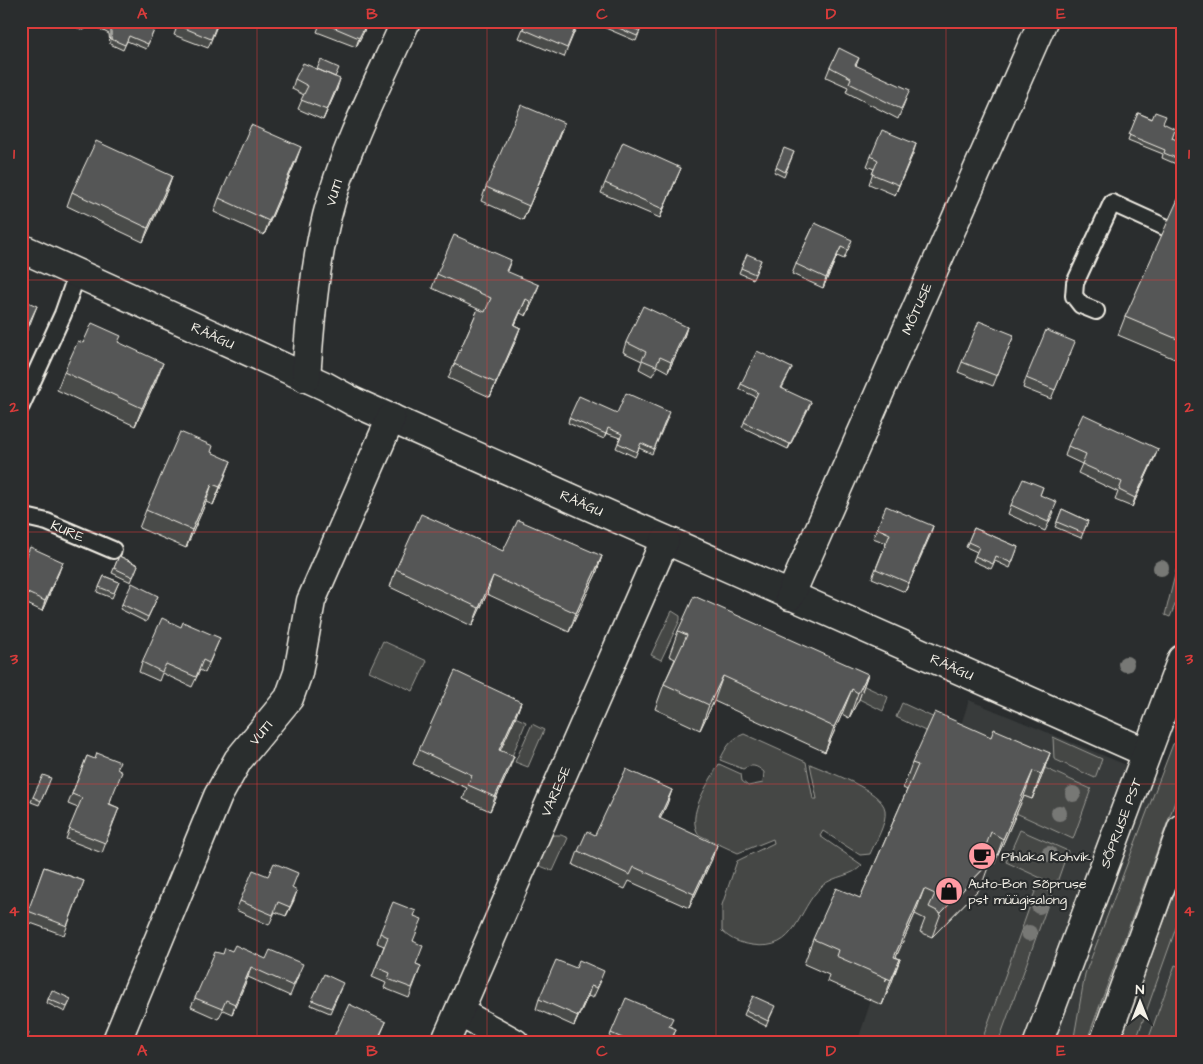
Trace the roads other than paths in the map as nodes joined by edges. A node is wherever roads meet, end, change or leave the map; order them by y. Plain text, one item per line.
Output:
1 (406, 21) edge
2 (1043, 21) edge
3 (1166, 228) edge
4 (21, 248) edge
5 (77, 274) junction
6 (1096, 311) dead end
7 (306, 378) junction
8 (21, 406) edge
9 (391, 418) junction
10 (21, 516) edge
11 (665, 540) junction
12 (113, 550) dead end
13 (790, 596) junction
14 (1182, 659) edge
15 (1145, 752) junction
16 (1182, 828) edge
17 (459, 1012) junction
18 (116, 1043) edge
19 (445, 1043) edge
20 (515, 1043) edge
21 (1038, 1043) edge
22 (1104, 1043) edge

1 - 7 street, VUTI
2 - 13 street, MÕTUSE
3 - 6 lane
4 - 5 street, RÄÄGU
5 - 7 street, RÄÄGU
5 - 8 lane
7 - 9 street, RÄÄGU
9 - 11 street, RÄÄGU
9 - 18 street, VUTI
10 - 12 lane, KURE
11 - 13 street, RÄÄGU
11 - 17 street, VARESE
13 - 15 street, RÄÄGU
14 - 15 street, SÕPRUSE PST
15 - 21 street, SÕPRUSE PST
16 - 22 street
17 - 19 street, VARESE
17 - 20 street

